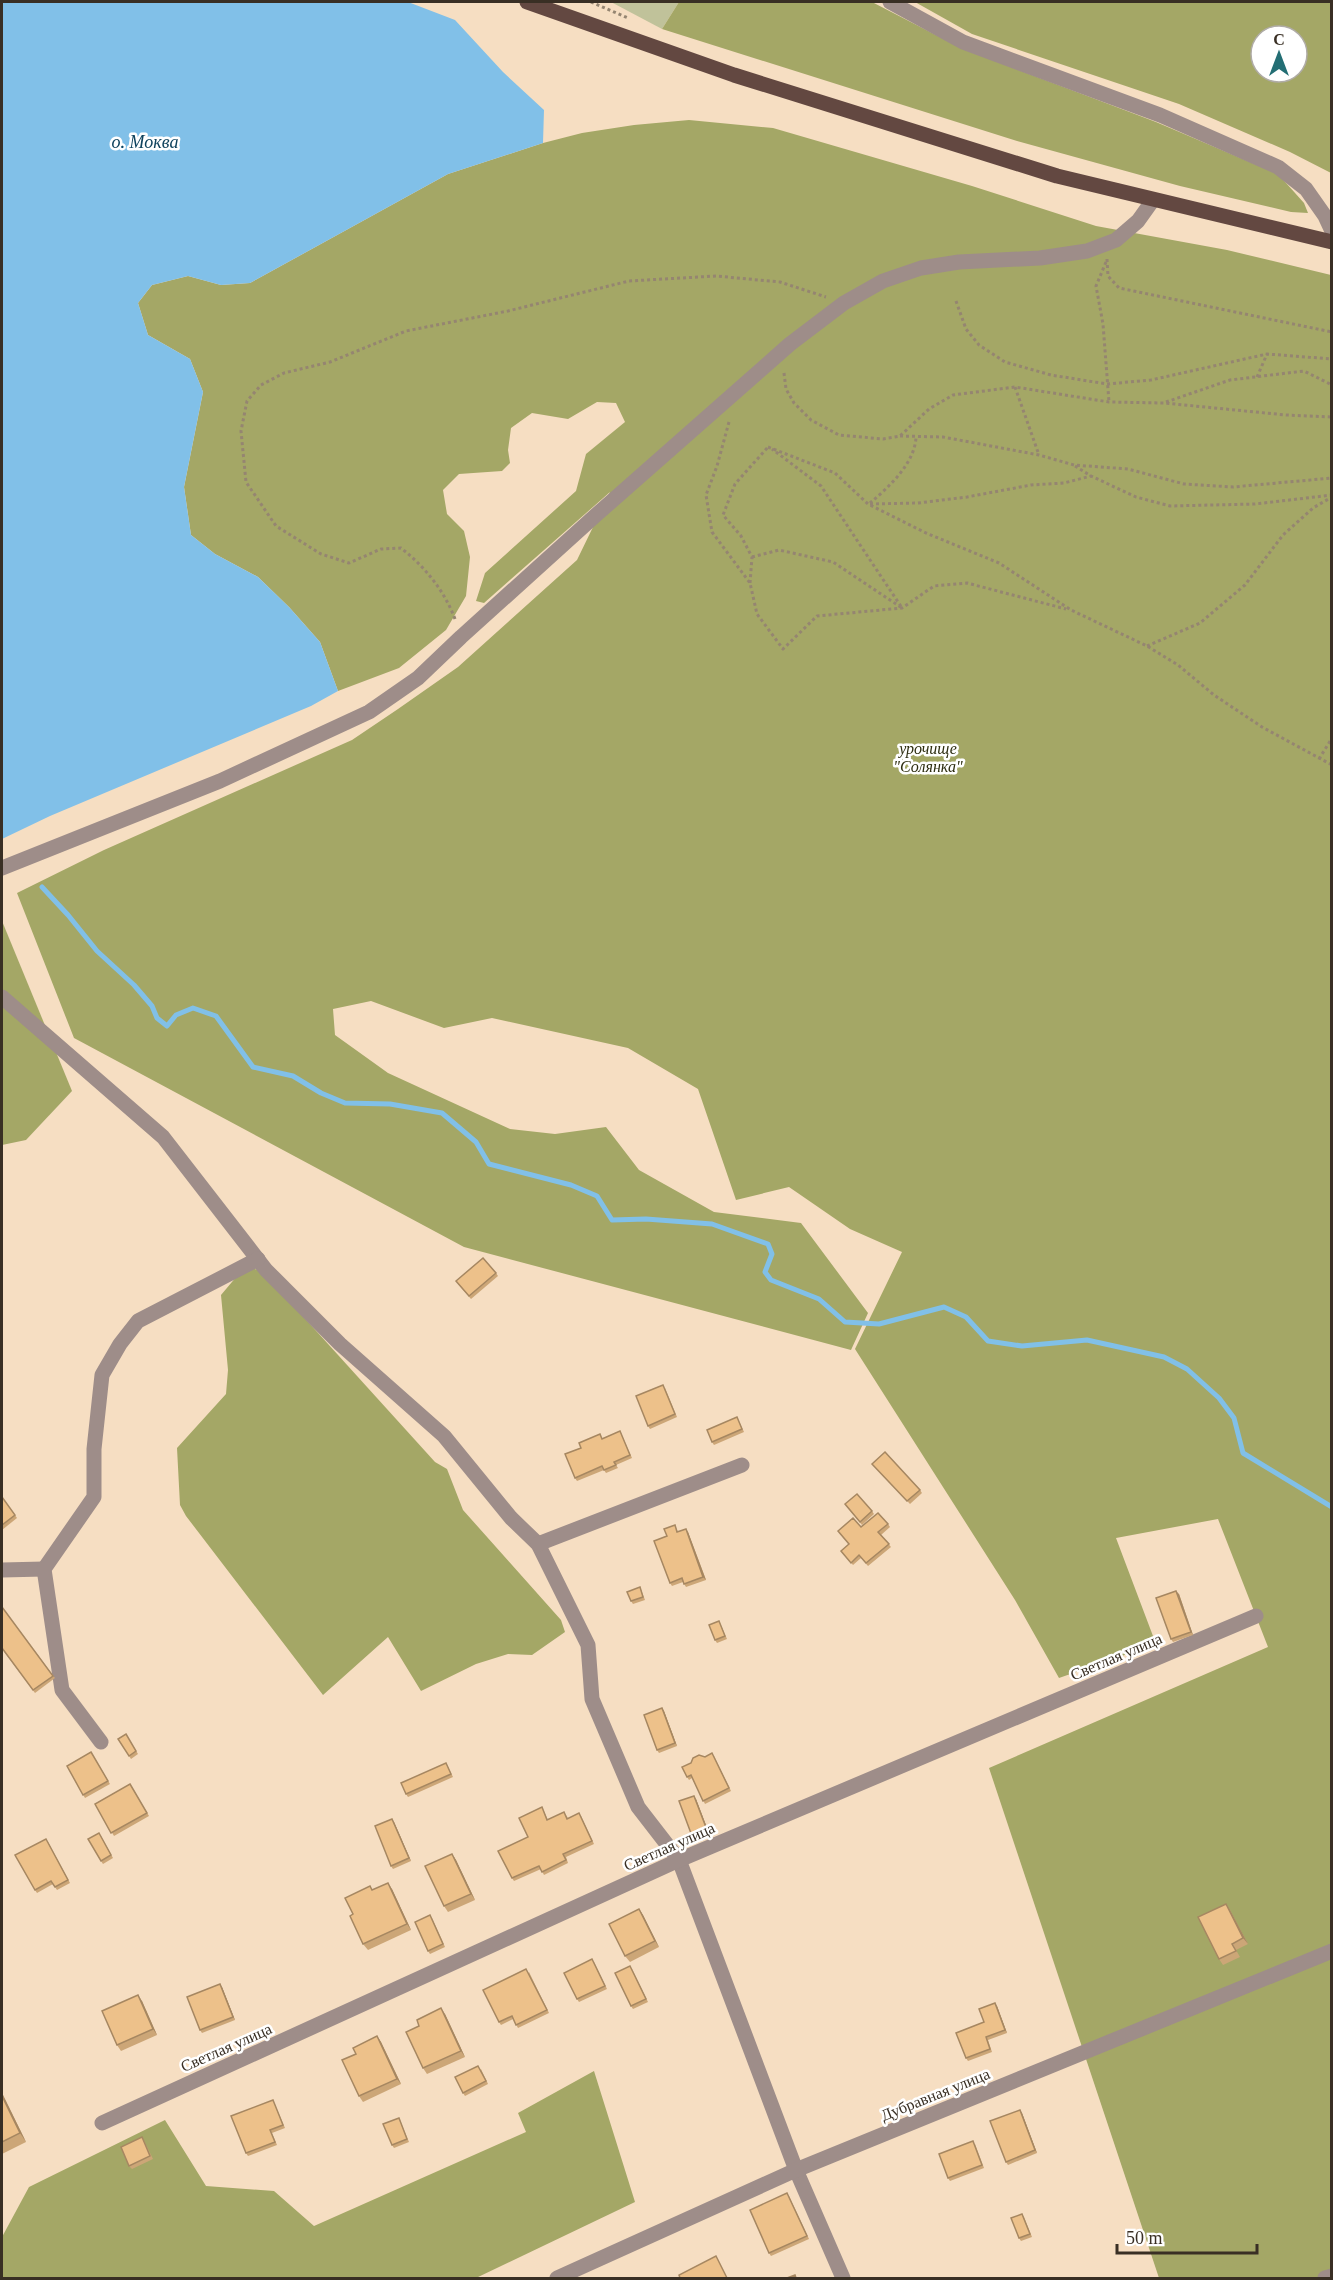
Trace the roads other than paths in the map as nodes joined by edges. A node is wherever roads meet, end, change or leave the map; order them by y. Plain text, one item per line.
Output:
1 (527, 2) edge
2 (890, 2) edge
3 (1154, 200) junction
4 (1332, 231) edge
5 (1332, 242) edge
6 (2, 868) edge
7 (2, 997) edge
8 (262, 1264) junction
9 (742, 1465) dead end
10 (538, 1544) junction
11 (44, 1569) junction
12 (2, 1570) edge
13 (1256, 1616) dead end
14 (101, 1742) dead end
15 (679, 1860) junction
16 (1332, 1951) edge
17 (102, 2123) dead end
18 (796, 2170) junction
19 (1332, 2276) edge
20 (557, 2278) edge
21 (843, 2278) edge
22 (1325, 2278) edge

1 - 3 main road
2 - 4 street
3 - 5 main road
3 - 6 street
7 - 8 street
8 - 10 street
8 - 11 street
9 - 10 street
10 - 15 street
11 - 12 street
11 - 14 street
13 - 15 street, Светлая улица
15 - 17 street, Светлая улица
15 - 18 street
16 - 18 street, Дубравная улица
18 - 20 street, Дубравная улица
18 - 21 street
19 - 22 street

